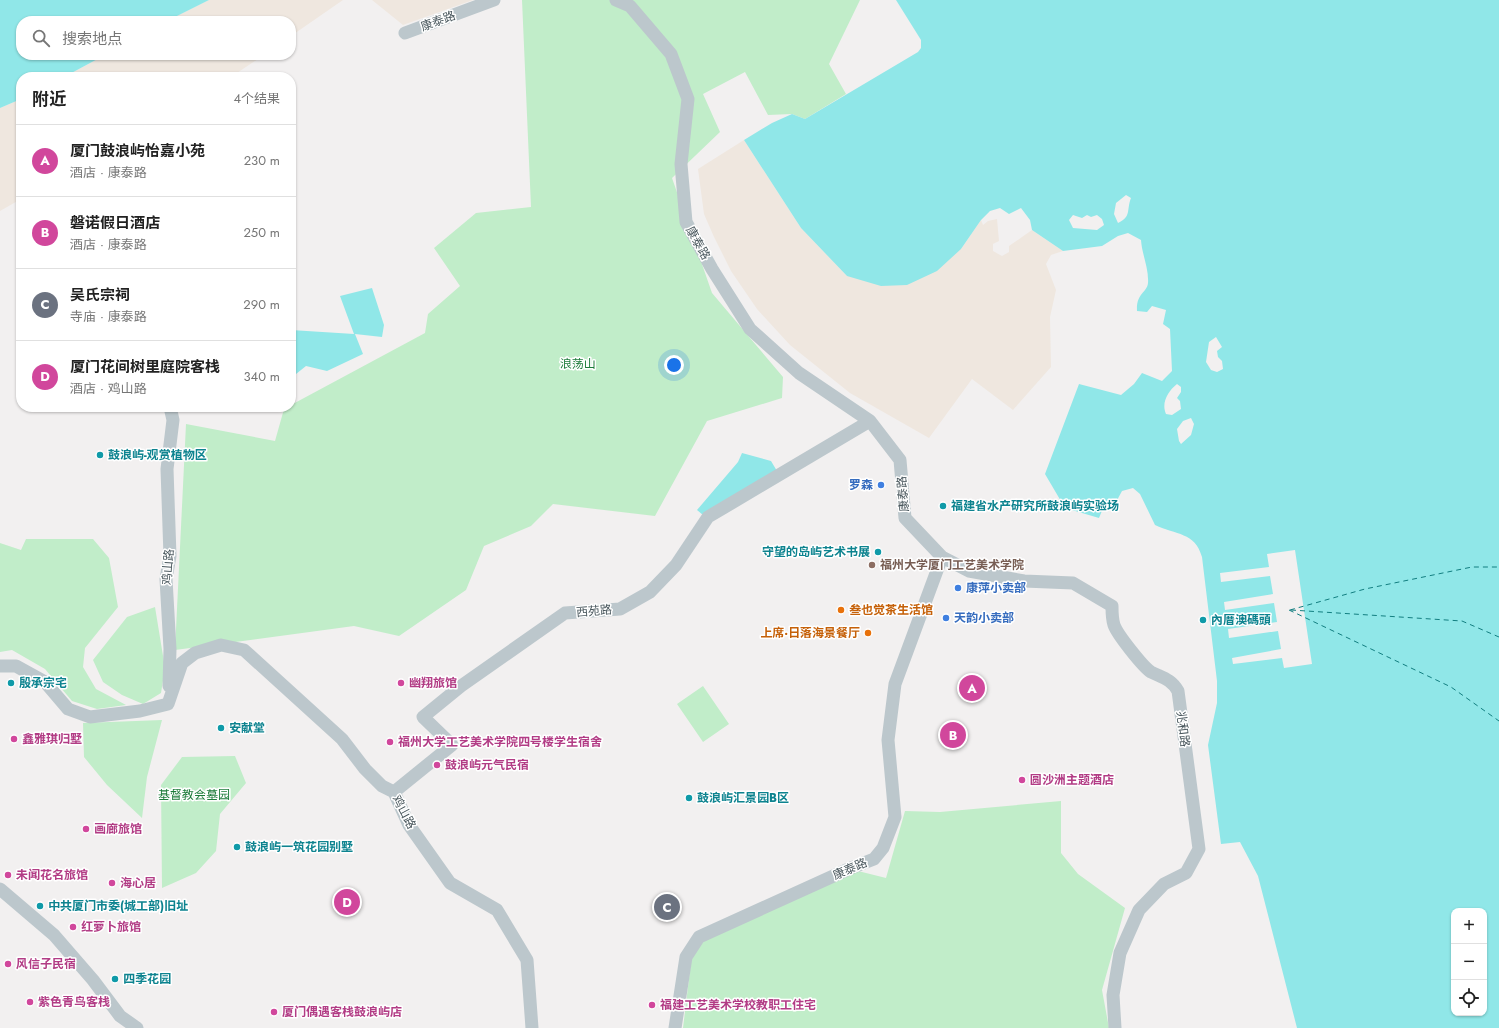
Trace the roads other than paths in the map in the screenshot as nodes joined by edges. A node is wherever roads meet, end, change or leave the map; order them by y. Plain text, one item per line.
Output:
1 (494, 0) edge
2 (616, 0) edge
3 (405, 33) dead end
4 (171, 412) edge
5 (870, 421) junction
6 (942, 557) junction
7 (0, 666) edge
8 (168, 704) junction
9 (394, 792) junction
10 (0, 889) edge
11 (136, 1028) edge
12 (532, 1028) edge
13 (675, 1028) edge
14 (1115, 1028) edge

1 - 3 street, 康泰路
2 - 5 street, 康泰路
4 - 8 street, 鸡山路
5 - 6 street, 康泰路
5 - 9 street, 西苑路
6 - 13 street, 康泰路
6 - 14 street, 兆和路
7 - 8 street
8 - 9 street, 鸡山路
9 - 12 street, 鸡山路
10 - 11 street

